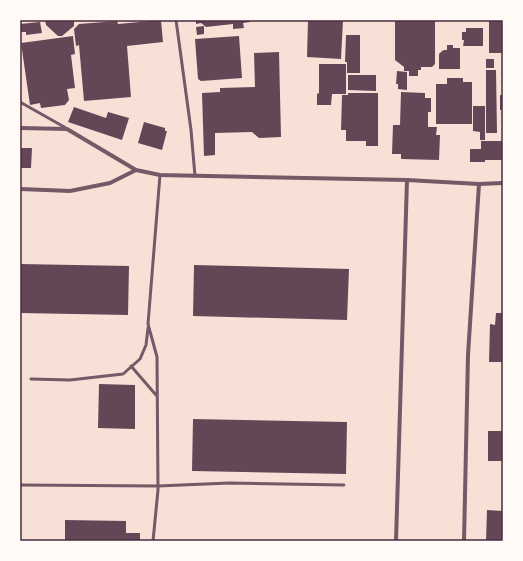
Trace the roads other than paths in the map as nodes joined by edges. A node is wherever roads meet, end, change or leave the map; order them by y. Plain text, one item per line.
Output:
1 (176, 20) edge
2 (20, 102) edge
3 (20, 128) edge
4 (67, 129) junction
5 (136, 170) junction
6 (160, 174) junction
7 (195, 176) junction
8 (407, 180) junction
9 (503, 183) edge
10 (479, 184) junction
11 (20, 189) edge
12 (148, 324) junction
13 (131, 366) junction
14 (31, 378) dead end
15 (157, 396) junction
16 (20, 485) edge
17 (344, 485) dead end
18 (158, 486) junction
19 (153, 541) edge
20 (396, 541) edge
21 (464, 541) edge

1 - 7 lane
2 - 4 lane
3 - 4 street
4 - 5 street
5 - 6 street
5 - 11 street
6 - 7 street
6 - 12 lane
7 - 8 street
8 - 10 street
8 - 20 street
9 - 10 street
10 - 21 street
12 - 13 lane
12 - 15 lane
13 - 14 lane
13 - 15 lane
15 - 18 lane
16 - 18 lane
17 - 18 lane
18 - 19 lane

